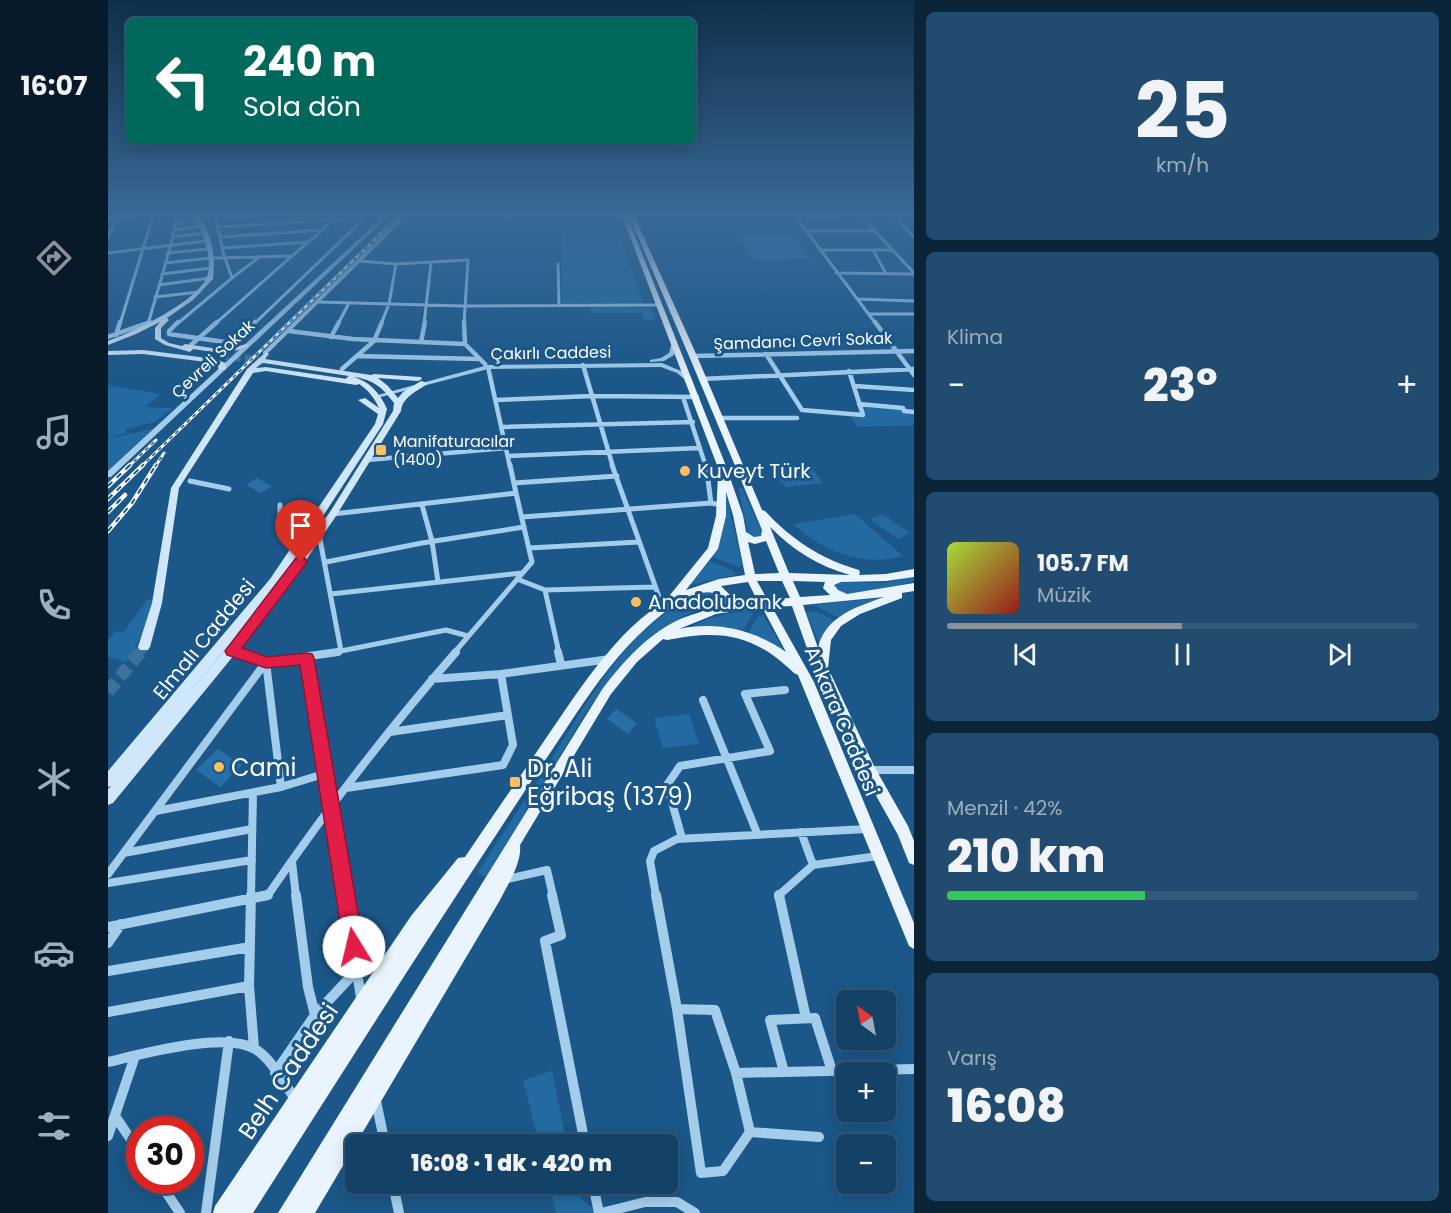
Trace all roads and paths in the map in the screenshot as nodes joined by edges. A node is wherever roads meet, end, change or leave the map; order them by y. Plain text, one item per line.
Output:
1 (135, 270) edge
2 (163, 270) edge
3 (181, 270) edge
4 (212, 270) edge
5 (214, 270) edge
6 (229, 270) edge
7 (243, 270) edge
8 (276, 270) edge
9 (310, 270) edge
10 (329, 270) edge
11 (351, 270) edge
12 (395, 270) edge
13 (431, 270) edge
14 (467, 270) edge
15 (558, 270) edge
16 (648, 270) edge
17 (654, 270) edge
18 (833, 270) edge
19 (885, 272) joint
20 (836, 273) junction
21 (162, 274) junction
22 (914, 274) edge
23 (210, 278) junction
24 (232, 278) junction
25 (159, 285) junction
26 (209, 287) junction
27 (199, 292) junction
28 (155, 297) junction
29 (857, 299) junction
30 (914, 300) edge
31 (318, 302) junction
32 (349, 303) junction
33 (389, 304) junction
34 (428, 305) junction
35 (559, 305) junction
36 (659, 305) junction
37 (464, 306) junction
38 (869, 314) junction
39 (914, 315) edge
40 (289, 331) junction
41 (116, 335) junction
42 (108, 337) edge
43 (331, 337) junction
44 (196, 339) junction
45 (374, 341) junction
46 (421, 342) junction
47 (674, 342) junction
48 (232, 343) junction
49 (465, 344) junction
50 (246, 346) junction
51 (190, 347) junction
52 (108, 348) edge
53 (894, 350) junction
54 (914, 351) edge
55 (766, 354) junction
56 (222, 355) junction
57 (357, 356) junction
58 (693, 356) junction
59 (263, 360) junction
60 (662, 360) junction
61 (485, 363) junction
62 (583, 365) junction
63 (667, 366) junction
64 (222, 369) junction
65 (342, 369) junction
66 (912, 369) edge
67 (250, 371) junction
68 (849, 371) junction
69 (914, 375) edge
70 (365, 376) junction
71 (780, 376) junction
72 (701, 379) junction
73 (421, 381) junction
74 (690, 381) junction
75 (854, 386) junction
76 (388, 390) junction
77 (914, 390) edge
78 (373, 392) junction
79 (592, 396) junction
80 (683, 397) junction
81 (697, 397) junction
82 (362, 400) dead end
83 (496, 400) junction
84 (398, 403) junction
85 (859, 404) junction
86 (914, 412) edge
87 (382, 414) junction
88 (718, 418) junction
89 (797, 418) dead end
90 (693, 422) junction
91 (600, 423) junction
92 (502, 427) junction
93 (506, 448) junction
94 (700, 448) junction
95 (609, 451) junction
96 (508, 456) junction
97 (367, 460) junction
98 (722, 466) junction
99 (108, 475) edge
100 (616, 476) junction
101 (190, 481) dead end
102 (514, 483) junction
103 (229, 489) dead end
104 (516, 493) junction
105 (716, 504) junction
106 (754, 504) junction
107 (280, 505) dead end
108 (422, 505) junction
109 (628, 510) junction
110 (333, 514) junction
111 (318, 518) junction
112 (522, 518) junction
113 (524, 527) junction
114 (740, 531) junction
115 (766, 531) junction
116 (319, 534) junction
117 (432, 542) junction
118 (639, 542) junction
119 (529, 548) junction
120 (326, 562) junction
121 (914, 573) edge
122 (520, 576) junction
123 (784, 576) junction
124 (750, 577) junction
125 (844, 577) junction
126 (882, 578) junction
127 (438, 582) junction
128 (654, 587) junction
129 (914, 587) edge
130 (701, 588) junction
131 (545, 590) junction
132 (331, 594) junction
133 (848, 598) junction
134 (763, 602) junction
135 (796, 602) junction
136 (667, 604) junction
137 (717, 610) junction
138 (468, 636) junction
139 (653, 641) junction
140 (144, 647) tunnel mouth
141 (232, 651) junction
142 (341, 651) junction
143 (814, 651) junction
144 (793, 654) junction
145 (306, 658) junction
146 (611, 659) junction
147 (266, 662) junction
148 (561, 664) junction
149 (822, 669) junction
150 (501, 674) junction
151 (432, 679) junction
152 (808, 682) junction
153 (785, 690) dead end
154 (704, 700) dead end
155 (508, 715) junction
156 (389, 732) junction
157 (727, 759) junction
158 (869, 770) junction
159 (914, 770) edge
160 (327, 773) junction
161 (108, 781) edge
162 (281, 787) junction
163 (346, 788) junction
164 (253, 793) junction
165 (108, 799) edge
166 (332, 806) junction
167 (156, 811) junction
168 (252, 829) junction
169 (867, 829) junction
170 (801, 832) junction
171 (757, 833) junction
172 (516, 838) junction
173 (682, 838) junction
174 (482, 843) junction
175 (124, 854) junction
176 (879, 856) junction
177 (914, 858) edge
178 (252, 860) junction
179 (292, 861) junction
180 (813, 865) junction
181 (108, 874) edge
182 (503, 880) junction
183 (108, 883) edge
184 (251, 899) junction
185 (121, 924) junction
186 (108, 927) edge
187 (914, 941) edge
188 (108, 943) edge
189 (250, 947) junction
190 (357, 970) junction
191 (108, 971) edge
192 (249, 986) junction
193 (362, 1004) junction
194 (677, 1009) junction
195 (108, 1012) edge
196 (315, 1015) junction
197 (806, 1018) junction
198 (229, 1041) junction
199 (254, 1048) junction
200 (135, 1056) junction
201 (108, 1062) edge
202 (914, 1069) edge
203 (832, 1071) junction
204 (784, 1072) junction
205 (275, 1073) junction
206 (736, 1073) junction
207 (375, 1095) junction
208 (297, 1101) junction
209 (115, 1116) junction
210 (126, 1132) edge
211 (750, 1132) junction
212 (383, 1134) edge
213 (583, 1134) edge
214 (108, 1136) edge
215 (819, 1137) dead end
216 (167, 1194) edge
217 (395, 1194) edge
218 (595, 1194) edge
219 (180, 1213) edge
220 (206, 1213) edge
221 (222, 1213) edge
222 (242, 1213) edge
223 (287, 1213) edge
224 (304, 1213) edge
225 (399, 1213) edge
226 (600, 1213) edge
227 (695, 1213) edge

1 - 41 street
2 - 21 street
3 - 21 street
4 - 23 main road
5 - 26 main road
6 - 24 street
7 - 24 street
8 - 44 street
9 - 48 street
10 - 50 street, Çevreli Sokak
11 - 31 street
12 - 33 street
13 - 34 street
14 - 37 street
15 - 35 street
16 - 36 main road, Ankara Caddesi
17 - 58 main road, Ankara Caddesi
18 - 20 street
19 - 20 street
19 - 22 street
20 - 29 street
21 - 25 street
23 - 25 street
23 - 27 main road
24 - 44 street
25 - 28 street
26 - 51 main road
26 - 56 main road
27 - 28 street
27 - 52 main road
28 - 41 street
29 - 30 street
29 - 38 street
31 - 32 street
31 - 40 street
32 - 33 street
32 - 43 street
33 - 34 street
33 - 45 street
34 - 37 street
34 - 46 street
35 - 36 street
35 - 37 street
36 - 47 main road, Ankara Caddesi
37 - 49 street
38 - 39 street
38 - 53 street
40 - 43 street
40 - 59 street
41 - 42 street
43 - 45 street
44 - 48 street
44 - 51 street
45 - 46 street
45 - 57 street
46 - 49 street
47 - 60 street
47 - 74 main road, Ankara Caddesi
48 - 56 street
49 - 61 street
50 - 56 main road
50 - 64 street, Çevreli Sokak
51 - 52 main road
51 - 56 main road
52 - 56 main road
53 - 54 street, Şamdancı Cevri Sokak
53 - 55 street, Şamdancı Cevri Sokak
53 - 66 street
55 - 58 street, Şamdancı Cevri Sokak
55 - 71 street
56 - 64 main road
57 - 61 street
57 - 65 street
58 - 72 main road, Ankara Caddesi
59 - 65 main road
59 - 67 main road
59 - 70 main road
59 - 78 main road
60 - 61 street, Çakırlı Caddesi
60 - 63 street
61 - 62 street, Çakırlı Caddesi
61 - 73 street, Çakırlı Caddesi
61 - 83 street
62 - 63 street, Çakırlı Caddesi
62 - 79 street
63 - 74 street
64 - 99 street, Çevreli Sokak
65 - 70 main road
66 - 68 street
66 - 69 street
67 - 78 main road
67 - 140 main road
68 - 71 street
68 - 75 street
70 - 73 main road
70 - 76 main road
71 - 72 street
71 - 85 street
72 - 88 main road, Ankara Caddesi
73 - 76 street, Çakırlı Caddesi
73 - 84 main road
74 - 81 main road, Ankara Caddesi
75 - 77 street
75 - 85 street
76 - 78 street, Çakırlı Caddesi
76 - 84 main road
78 - 87 main road
79 - 80 street
79 - 83 street
79 - 91 street
80 - 81 street
80 - 90 street
81 - 98 main road, Ankara Caddesi
82 - 87 main road
83 - 92 street
84 - 97 main road, Elmalı Caddesi
85 - 86 street
87 - 111 main road, Elmalı Caddesi
88 - 89 street
88 - 106 main road, Ankara Caddesi
90 - 91 street
90 - 94 street
91 - 92 street
91 - 95 street
92 - 93 street
93 - 96 street
93 - 97 street
94 - 95 street
94 - 105 street
95 - 96 street
95 - 100 street
96 - 102 street
97 - 110 main road, Elmalı Caddesi
98 - 105 main road
98 - 114 main road, Ankara Caddesi
100 - 102 street
100 - 109 street
101 - 103 street
102 - 104 street
104 - 108 street
104 - 112 street
105 - 109 street
105 - 136 main road
106 - 115 main road, Ankara Caddesi
106 - 126 main road
107 - 111 street
108 - 110 street
108 - 117 street
109 - 112 street
109 - 118 street
110 - 116 main road, Elmalı Caddesi
111 - 161 main road, Elmalı Caddesi
112 - 113 street
113 - 117 street
113 - 119 street
114 - 115 main road
114 - 124 main road, Ankara Caddesi
115 - 123 main road, Ankara Caddesi
116 - 120 street
116 - 141 main road, Elmalı Caddesi
117 - 120 street
117 - 127 street
118 - 119 street
118 - 128 street
119 - 122 street
120 - 132 street
121 - 126 main road
122 - 127 street
122 - 131 street
122 - 138 street
123 - 124 main road, Belh Caddesi
123 - 125 main road, Belh Caddesi
123 - 135 main road, Ankara Caddesi
124 - 130 main road, Belh Caddesi
124 - 134 main road, Ankara Caddesi
125 - 126 main road, Belh Caddesi
125 - 133 main road
127 - 132 street
128 - 131 street
128 - 136 street
129 - 133 main road
129 - 149 main road
130 - 136 main road, Belh Caddesi
130 - 137 main road
131 - 148 street
132 - 142 street
133 - 135 main road
134 - 135 main road
134 - 137 main road
134 - 144 main road, Ankara Caddesi
135 - 143 main road, Ankara Caddesi
136 - 146 main road, Belh Caddesi
137 - 139 main road
138 - 142 street
138 - 151 street
139 - 152 main road
139 - 172 main road
141 - 147 street
141 - 165 main road, Elmalı Caddesi
142 - 145 street
143 - 144 main road
143 - 149 main road, Ankara Caddesi
144 - 152 main road, Ankara Caddesi
145 - 147 street
145 - 160 street
146 - 148 street
146 - 174 main road, Belh Caddesi
147 - 162 street
147 - 167 street
148 - 150 street
149 - 158 main road, Ankara Caddesi
150 - 151 street
150 - 155 street
151 - 156 street
152 - 169 main road, Ankara Caddesi
153 - 157 street
154 - 157 street
155 - 156 street
155 - 163 street
156 - 163 street
157 - 171 street
157 - 173 street
158 - 159 street
158 - 177 main road, Ankara Caddesi
160 - 162 street
160 - 166 street
162 - 164 street
163 - 166 street
164 - 167 street
164 - 168 street
166 - 179 street
166 - 190 street
167 - 175 street
168 - 175 street
168 - 178 street
169 - 170 street
169 - 176 main road, Ankara Caddesi
170 - 171 street
170 - 180 street
171 - 173 street
172 - 182 main road
172 - 223 main road
173 - 194 street
174 - 193 main road, Belh Caddesi
174 - 222 main road, Belh Caddesi
175 - 181 street
176 - 180 street
176 - 187 main road, Ankara Caddesi
178 - 183 street
178 - 184 street
179 - 184 street
179 - 196 street
180 - 197 street
182 - 207 main road
182 - 213 street
184 - 185 street
184 - 189 street
185 - 186 street
185 - 188 street
189 - 191 street
189 - 192 street
190 - 193 street
190 - 196 street
192 - 195 street
192 - 199 street
193 - 208 main road, Belh Caddesi
194 - 206 street
194 - 211 street
196 - 205 street
197 - 203 street
197 - 204 street
198 - 199 street
198 - 200 street
198 - 220 street
199 - 205 street
200 - 201 street
200 - 209 street
202 - 203 street
203 - 204 street
204 - 206 street
205 - 208 street
206 - 211 street
207 - 212 street
207 - 224 main road
208 - 221 main road, Belh Caddesi
209 - 210 street
209 - 214 street
211 - 215 street
216 - 219 street
217 - 225 street
218 - 226 street
226 - 227 street

